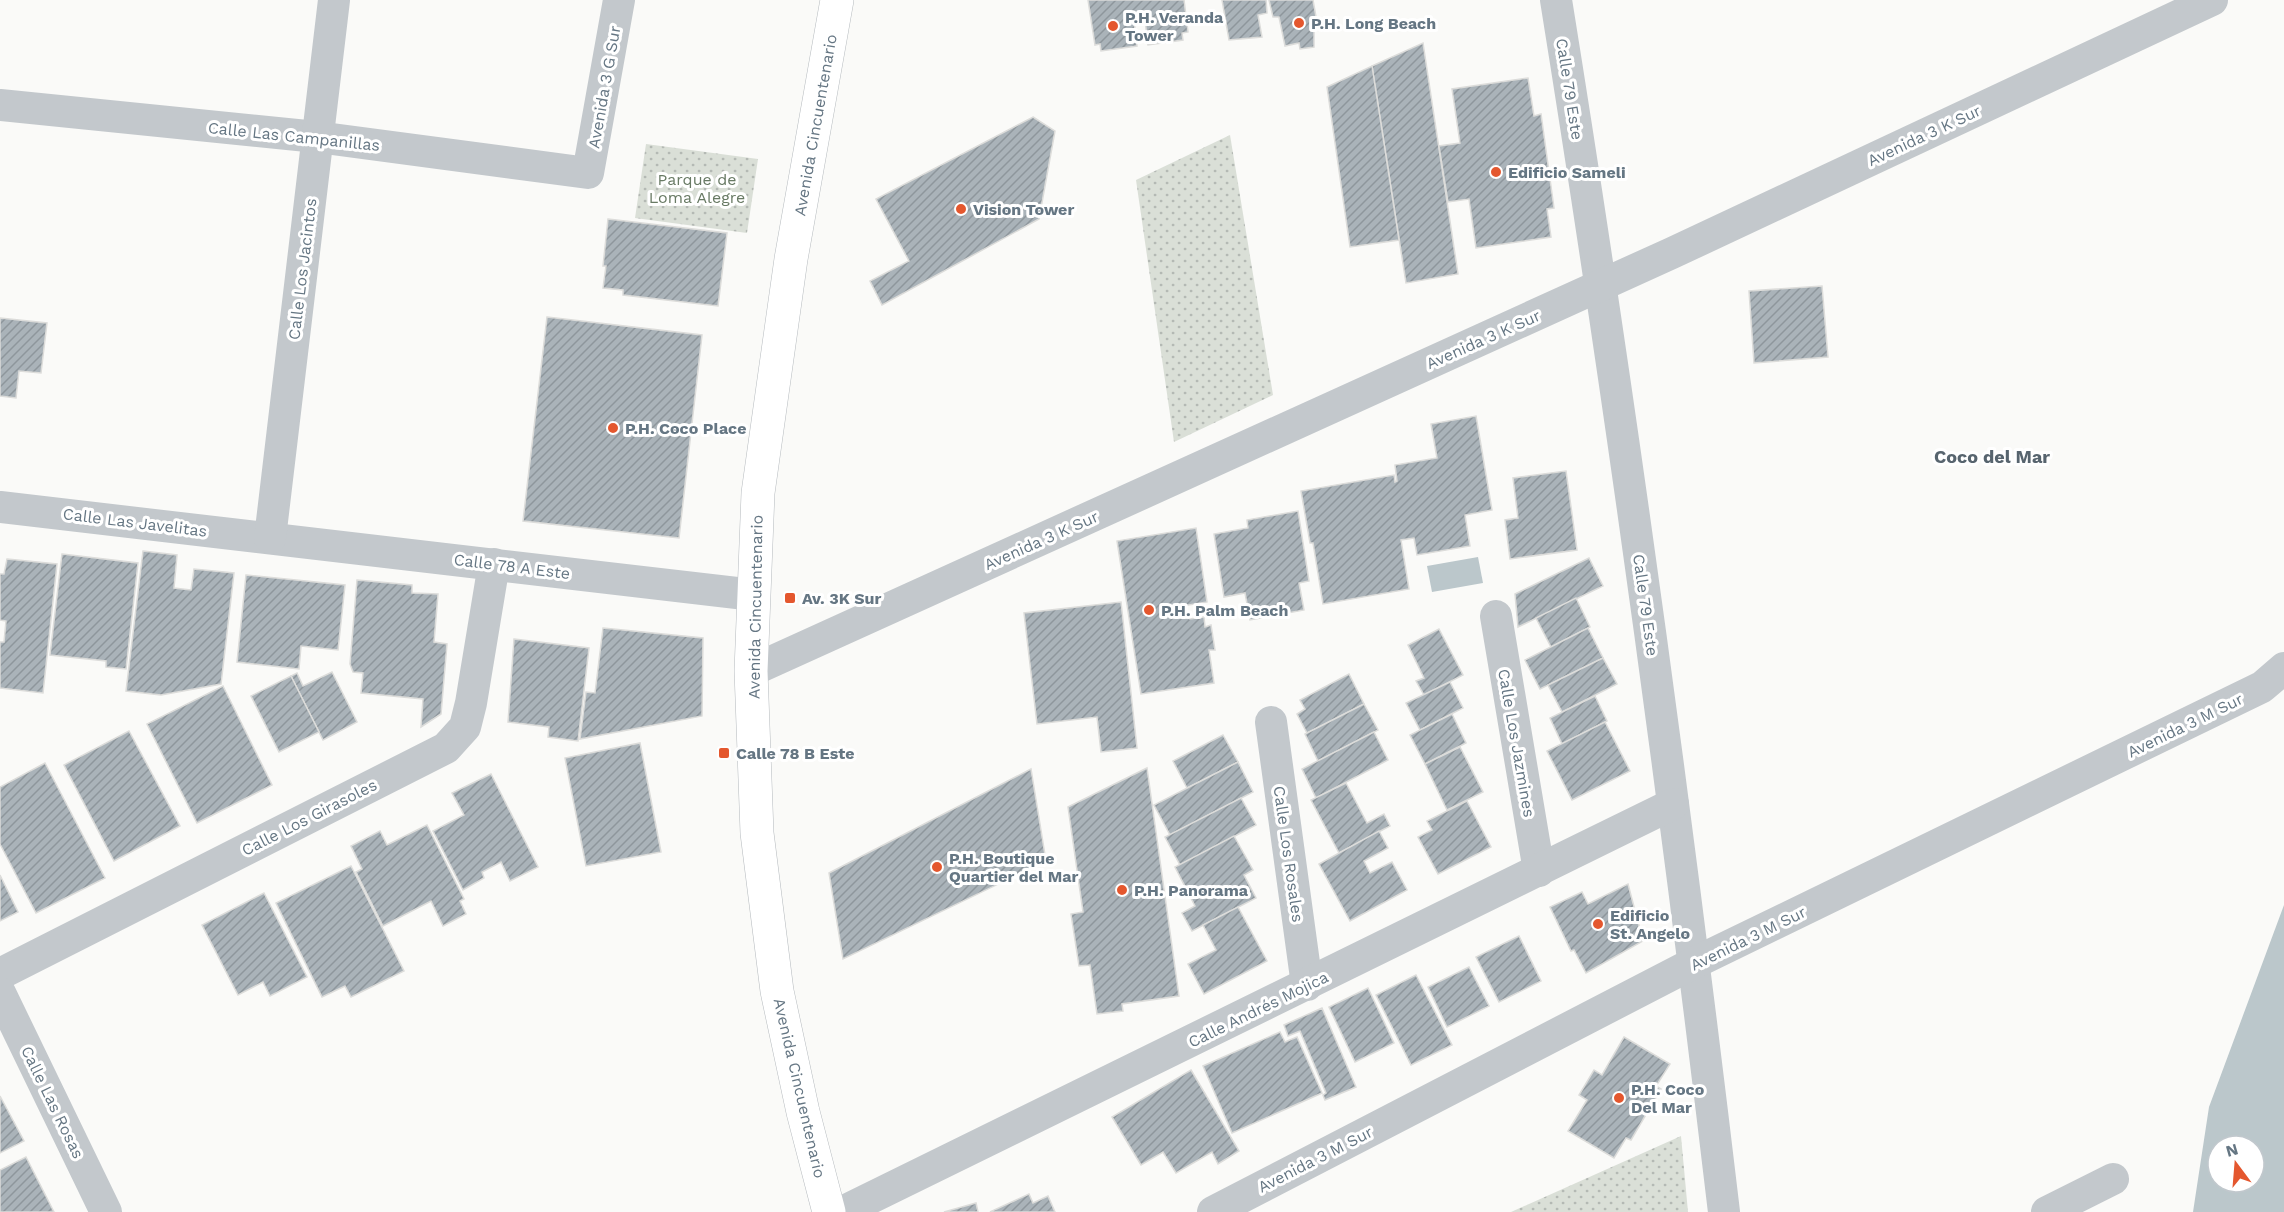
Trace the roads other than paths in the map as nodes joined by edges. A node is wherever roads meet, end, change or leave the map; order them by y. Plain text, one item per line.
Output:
1 (334, 0) edge
2 (620, 0) edge
3 (1556, 0) edge
4 (2212, 0) edge
5 (839, 1) edge
6 (0, 105) edge
7 (317, 137) junction
8 (588, 173) joint
9 (1602, 285) junction
10 (0, 507) edge
11 (270, 538) junction
12 (494, 564) junction
13 (754, 595) junction
14 (1496, 616) dead end
15 (2284, 668) edge
16 (751, 671) junction
17 (1271, 722) dead end
18 (1673, 804) junction
19 (1539, 871) junction
20 (1694, 963) junction
21 (0, 974) edge
22 (1307, 985) junction
23 (0, 993) edge
24 (2113, 1179) dead end
25 (106, 1212) edge
26 (829, 1212) edge
27 (842, 1212) edge
28 (1213, 1212) edge
29 (1724, 1212) edge
30 (2047, 1212) edge

1 - 7 street, Calle Los Jacintos
2 - 8 street, Avenida 3 G Sur
3 - 9 street, Calle 79 Este
4 - 9 street, Avenida 3 K Sur
5 - 13 main road, Avenida Cincuentenario
6 - 7 street, Calle Las Campanillas
7 - 8 street, Calle Las Campanillas
7 - 11 street, Calle Los Jacintos
9 - 16 street, Avenida 3 K Sur
9 - 18 street, Calle 79 Este
10 - 11 street, Calle Las Javelitas
11 - 12 street, Calle 78 A Este
12 - 13 street, Calle 78 A Este
12 - 21 street, Calle Los Girasoles
13 - 16 main road, Avenida Cincuentenario
14 - 19 street, Calle Los Jazmines
15 - 20 street, Avenida 3 M Sur
16 - 26 main road, Avenida Cincuentenario
17 - 22 street, Calle Los Rosales
18 - 19 street, Calle Andrés Mojica
18 - 20 street, Calle 79 Este
19 - 22 street, Calle Andrés Mojica
20 - 28 street, Avenida 3 M Sur
20 - 29 street, Calle 79 Este
22 - 27 street, Calle Andrés Mojica
23 - 25 street, Calle Las Rosas
24 - 30 street

